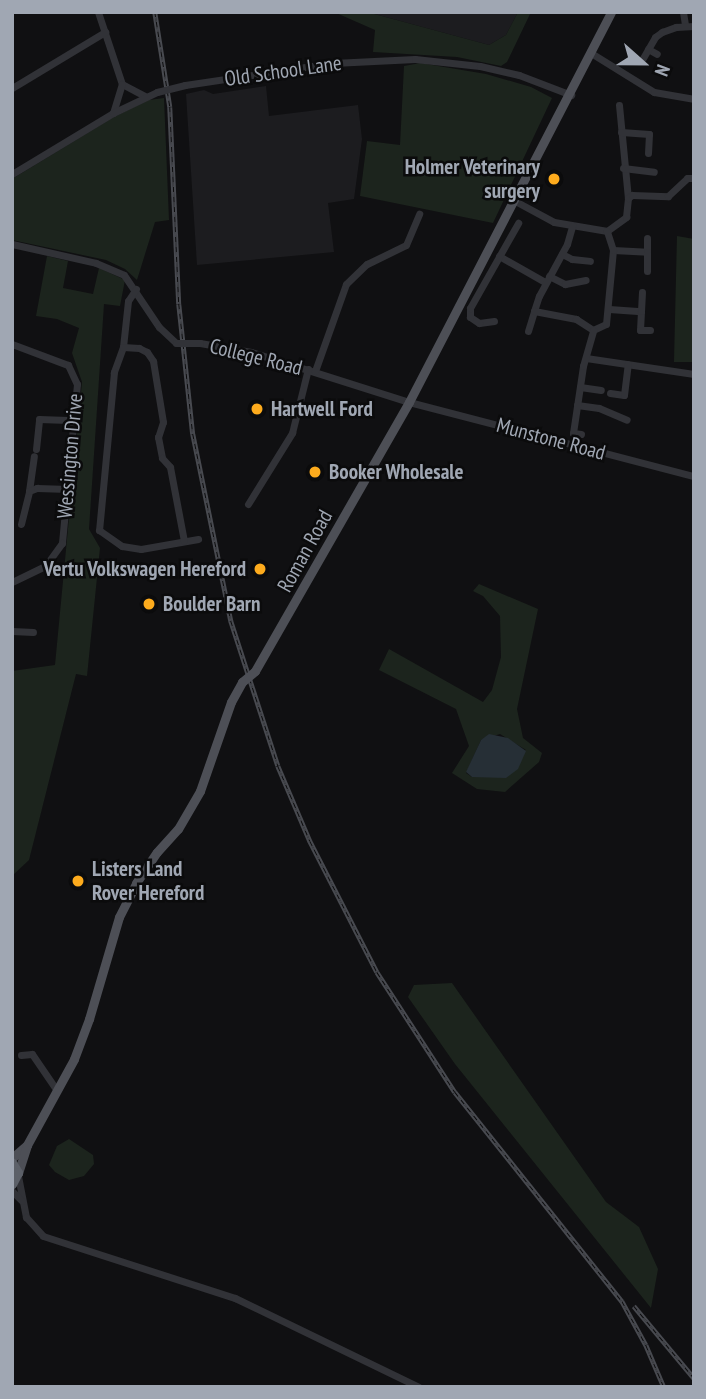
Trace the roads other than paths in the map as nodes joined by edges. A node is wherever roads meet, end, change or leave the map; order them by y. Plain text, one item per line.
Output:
1 (98, 12) edge
2 (611, 12) edge
3 (683, 12) edge
4 (685, 25) junction
5 (694, 26) edge
6 (105, 32) junction
7 (648, 49) junction
8 (591, 53) junction
9 (657, 54) dead end
10 (643, 58) dead end
11 (122, 84) junction
12 (12, 88) edge
13 (571, 94) junction
14 (145, 96) junction
15 (694, 99) edge
16 (619, 105) dead end
17 (113, 113) junction
18 (621, 132) junction
19 (648, 152) dead end
20 (623, 168) junction
21 (654, 172) dead end
22 (12, 174) edge
23 (694, 178) edge
24 (628, 198) junction
25 (515, 201) junction
26 (419, 214) dead end
27 (518, 223) dead end
28 (572, 226) junction
29 (607, 231) junction
30 (648, 238) dead end
31 (12, 244) edge
32 (612, 250) junction
33 (647, 251) junction
34 (562, 254) junction
35 (499, 256) junction
36 (590, 261) dead end
37 (647, 271) dead end
38 (547, 279) junction
39 (586, 280) dead end
40 (136, 289) junction
41 (642, 292) dead end
42 (609, 309) junction
43 (641, 311) junction
44 (534, 312) junction
45 (494, 321) dead end
46 (593, 330) junction
47 (650, 330) dead end
48 (528, 331) dead end
49 (12, 344) edge
50 (123, 347) junction
51 (585, 362) junction
52 (628, 364) junction
53 (311, 370) junction
54 (694, 374) edge
55 (580, 387) junction
56 (601, 390) dead end
57 (610, 393) dead end
58 (409, 402) junction
59 (577, 405) junction
60 (75, 419) junction
61 (627, 420) dead end
62 (573, 433) dead end
63 (694, 476) edge
64 (68, 489) junction
65 (29, 491) junction
66 (248, 504) dead end
67 (21, 524) dead end
68 (198, 538) dead end
69 (184, 541) junction
70 (12, 582) edge
71 (12, 631) edge
72 (33, 632) dead end
73 (21, 1055) dead end
74 (56, 1089) junction
75 (27, 1145) junction
76 (14, 1171) edge
77 (12, 1191) edge
78 (22, 1201) junction
79 (419, 1387) edge

1 - 6 street
2 - 8 main road, Roman Road
3 - 4 street
4 - 5 street
4 - 7 street
6 - 11 street
6 - 12 street
7 - 9 street
7 - 10 street
8 - 13 main road, Roman Road
8 - 15 street
11 - 14 street
11 - 17 street
13 - 14 street, Old School Lane, bridge
13 - 25 main road, Roman Road
14 - 17 street, Old School Lane
16 - 18 street
17 - 22 street, Old School Lane
18 - 19 street
18 - 20 street
20 - 21 street
20 - 24 street
23 - 24 street
24 - 29 street
25 - 28 street
25 - 58 main road, Roman Road
26 - 53 street
27 - 35 street
28 - 29 street
28 - 34 street
29 - 32 street
30 - 33 street
31 - 40 street, College Road
32 - 33 street
32 - 42 street
33 - 37 street
34 - 36 street
34 - 38 street
35 - 38 street
35 - 45 street
38 - 39 street
38 - 44 street
40 - 50 street
40 - 53 street, College Road, bridge
41 - 43 street
42 - 43 street
42 - 46 street
43 - 47 street
44 - 46 street
44 - 48 street
46 - 51 street
49 - 60 street, Wessington Drive
50 - 69 street
50 - 69 street
51 - 52 street
51 - 55 street
52 - 54 street
52 - 57 street
53 - 58 street, College Road
53 - 66 street
55 - 56 street
55 - 59 street
58 - 63 street, Munstone Road
58 - 74 main road, Roman Road, bridge
59 - 61 street
59 - 62 street
60 - 64 street, Wessington Drive
60 - 65 street
64 - 65 street
64 - 70 street, Wessington Drive
65 - 67 street
68 - 69 street
71 - 72 street
73 - 74 street
74 - 75 main road, Roman Road
75 - 76 main road, Roman Road
75 - 76 main road, Roman Road
76 - 78 street
77 - 78 street
78 - 79 street

